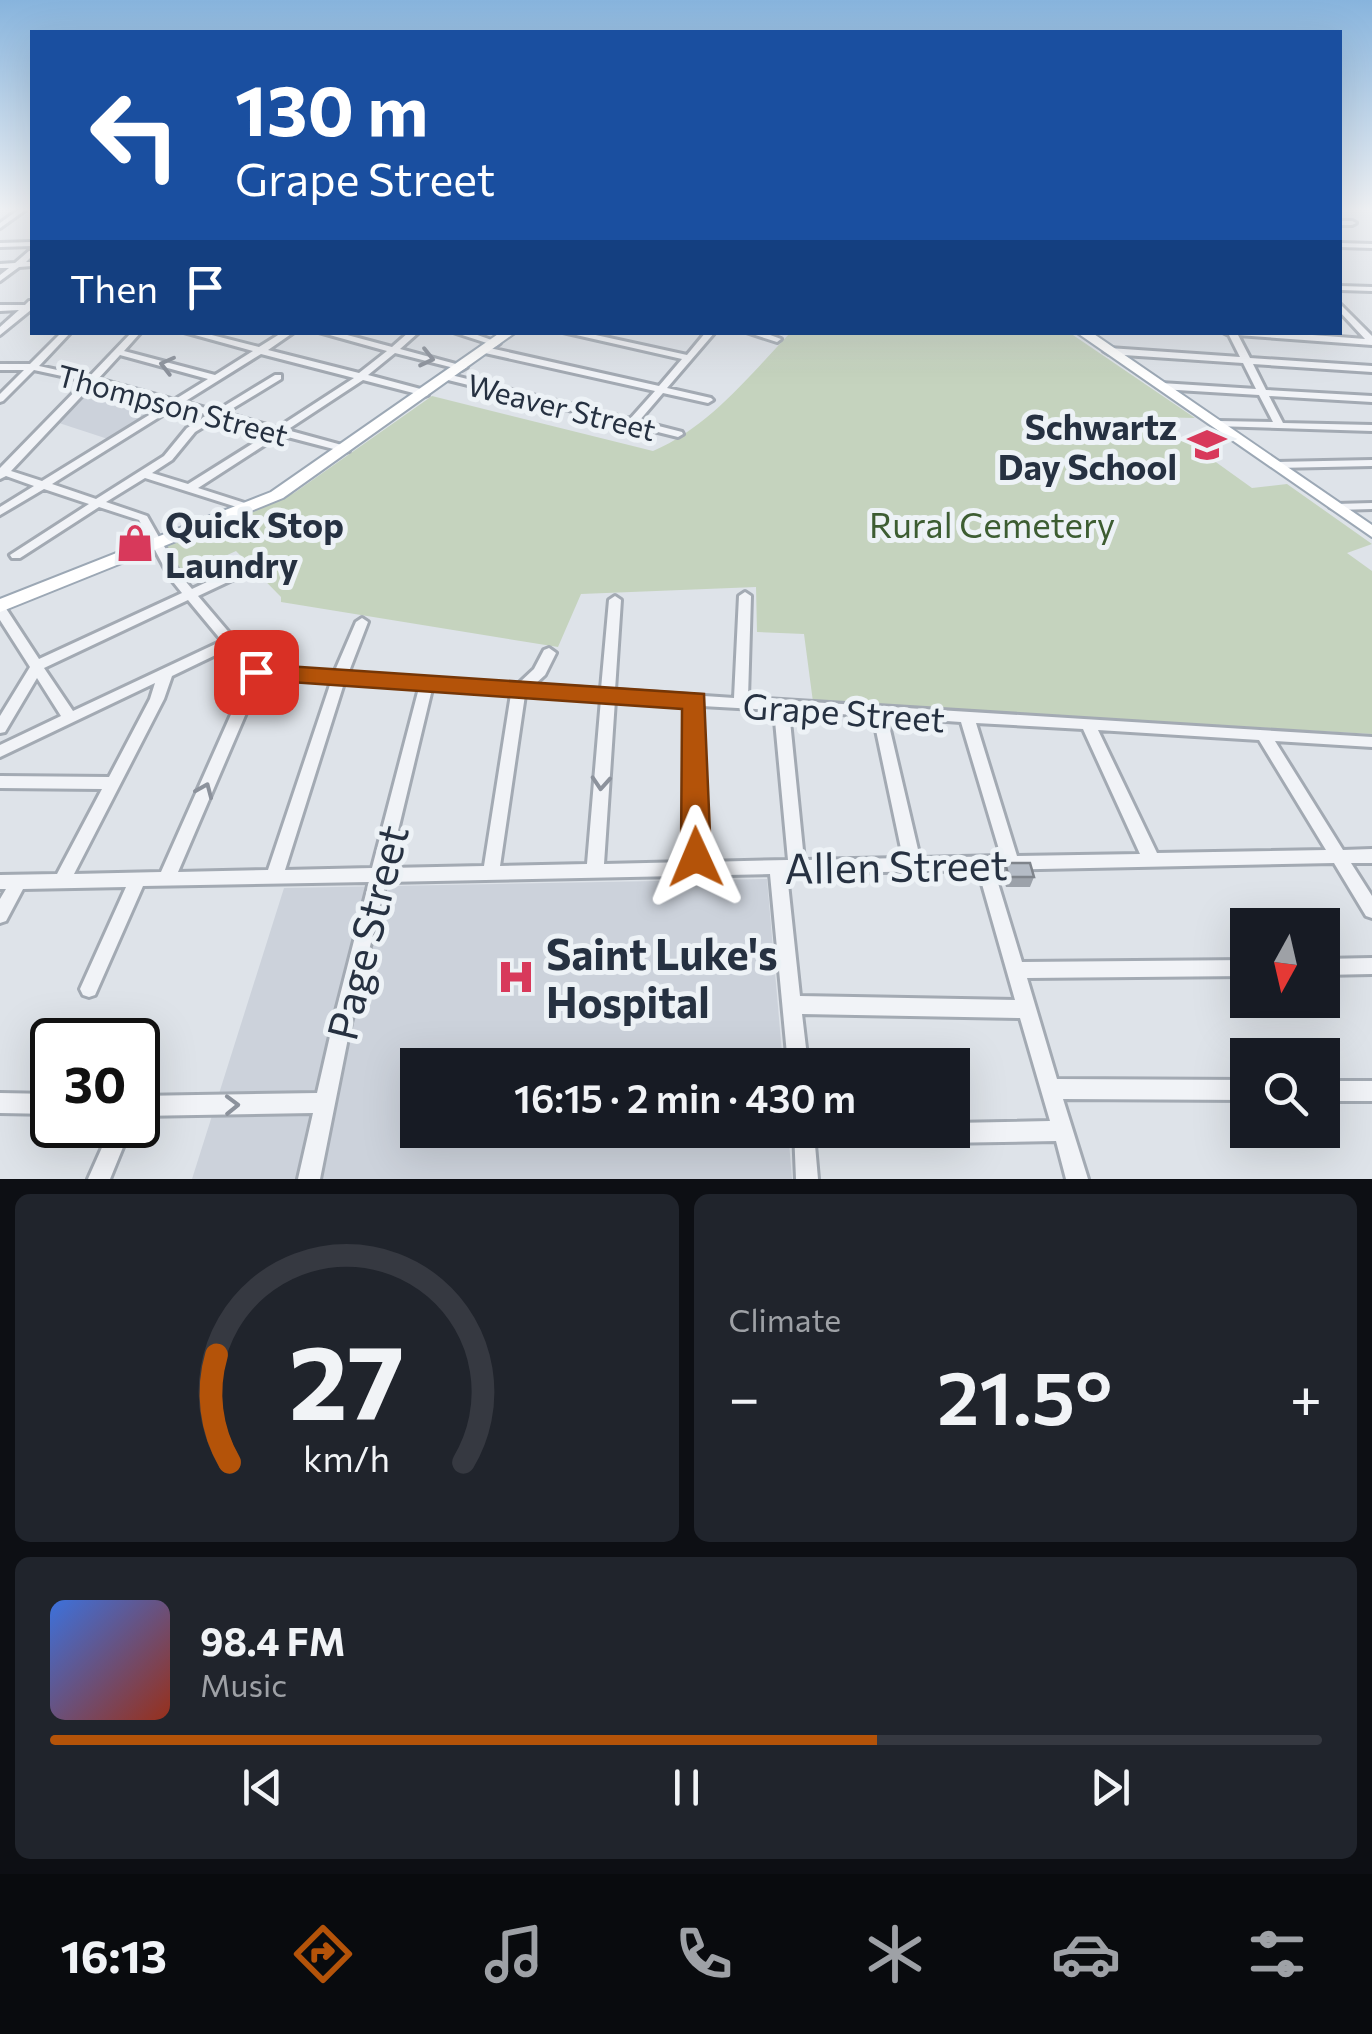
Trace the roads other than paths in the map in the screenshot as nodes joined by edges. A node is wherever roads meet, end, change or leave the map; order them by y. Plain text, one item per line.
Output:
1 (19, 263) edge
2 (30, 264) edge
3 (17, 265) junction
4 (0, 266) edge
5 (0, 279) edge
6 (1342, 288) edge
7 (1372, 289) edge
8 (30, 306) edge
9 (30, 307) edge
10 (0, 308) edge
11 (1342, 308) edge
12 (0, 332) edge
13 (64, 335) edge
14 (133, 335) edge
15 (204, 335) edge
16 (285, 335) edge
17 (335, 335) edge
18 (411, 335) edge
19 (465, 335) edge
20 (506, 335) edge
21 (581, 335) edge
22 (709, 335) edge
23 (762, 335) edge
24 (1086, 335) edge
25 (1231, 335) edge
26 (1302, 335) edge
27 (777, 339) dead end
28 (1372, 341) edge
29 (490, 346) junction
30 (390, 349) junction
31 (1109, 350) junction
32 (260, 351) junction
33 (118, 352) junction
34 (690, 358) junction
35 (1246, 361) junction
36 (462, 366) junction
37 (0, 367) edge
38 (32, 367) junction
39 (1372, 369) edge
40 (357, 376) junction
41 (216, 378) junction
42 (278, 378) dead end
43 (447, 378) junction
44 (91, 380) junction
45 (1161, 386) junction
46 (664, 390) junction
47 (1260, 390) junction
48 (426, 393) junction
49 (0, 398) edge
50 (1372, 399) edge
51 (708, 400) dead end
52 (178, 404) junction
53 (217, 414) junction
54 (632, 423) junction
55 (1219, 424) junction
56 (1279, 424) junction
57 (1372, 428) edge
58 (278, 430) junction
59 (678, 434) dead end
60 (345, 449) junction
61 (1372, 463) edge
62 (1276, 465) junction
63 (1, 473) edge
64 (144, 474) junction
65 (42, 486) junction
66 (192, 486) junction
67 (98, 504) junction
68 (1372, 506) edge
69 (247, 507) junction
70 (1336, 507) junction
71 (0, 512) edge
72 (1372, 532) edge
73 (157, 543) junction
74 (16, 555) dead end
75 (245, 568) dead end
76 (188, 592) junction
77 (745, 596) dead end
78 (615, 600) dead end
79 (0, 608) edge
80 (362, 622) dead end
81 (231, 642) junction
82 (549, 653) dead end
83 (38, 665) junction
84 (256, 672) junction
85 (165, 675) junction
86 (338, 681) junction
87 (426, 686) junction
88 (518, 692) junction
89 (608, 695) junction
90 (695, 701) junction
91 (741, 704) junction
92 (781, 707) junction
93 (879, 713) junction
94 (70, 718) junction
95 (966, 718) junction
96 (1089, 726) junction
97 (0, 728) edge
98 (1264, 736) junction
99 (1372, 742) edge
100 (0, 751) edge
101 (0, 782) edge
102 (114, 782) junction
103 (1372, 856) edge
104 (1339, 857) junction
105 (1152, 860) junction
106 (1011, 863) junction
107 (913, 864) junction
108 (984, 864) junction
109 (788, 867) junction
110 (696, 868) junction
111 (595, 871) junction
112 (491, 873) junction
113 (380, 876) junction
114 (274, 877) junction
115 (166, 879) junction
116 (137, 880) junction
117 (62, 881) junction
118 (9, 882) edge
119 (1372, 911) edge
120 (0, 916) edge
121 (1372, 966) edge
122 (1340, 967) edge
123 (1230, 968) edge
124 (1016, 970) junction
125 (88, 989) dead end
126 (792, 1006) junction
127 (1027, 1009) junction
128 (796, 1048) edge
129 (1050, 1089) junction
130 (1230, 1090) edge
131 (1340, 1091) edge
132 (1372, 1091) edge
133 (0, 1103) edge
134 (30, 1104) edge
135 (326, 1104) junction
136 (160, 1106) edge
137 (970, 1131) edge
138 (1063, 1131) junction
139 (112, 1148) edge
140 (805, 1148) edge
141 (99, 1179) edge
142 (309, 1179) edge
143 (807, 1179) edge
144 (1077, 1179) edge

1 - 3 street
2 - 3 street
3 - 4 street
3 - 5 street
6 - 7 street
8 - 10 street
9 - 12 street
11 - 28 street
13 - 38 street
14 - 33 street
15 - 32 street
16 - 32 street
17 - 30 street
18 - 30 street
19 - 29 street
20 - 29 main road
21 - 34 street
22 - 34 street
23 - 27 street
24 - 31 main road
25 - 35 street
26 - 28 street
29 - 36 main road
29 - 46 street
30 -> 36 street
30 - 40 street
31 - 35 street
31 - 45 main road
32 - 40 street
32 - 41 street
41 -> 33 street
33 - 44 street
34 - 46 street
35 - 39 street
35 - 47 street
36 - 43 main road
37 - 38 street, Thompson Street
38 - 44 street, Thompson Street
38 - 49 street
40 - 48 street
40 - 58 street
41 - 52 street
42 - 53 street
43 - 48 main road
43 - 54 street, Weaver Street
44 - 52 street, Thompson Street
44 - 63 street
45 - 47 street
45 - 55 main road
46 - 51 street
46 - 54 street
47 - 50 street
47 - 56 street
48 - 60 main road
52 - 53 street, Thompson Street
52 - 65 street
53 - 58 street, Thompson Street
53 - 64 street
54 - 59 street, Weaver Street
55 - 56 street
55 - 62 main road
56 - 57 street
58 - 60 street, Thompson Street
58 - 66 street
60 - 69 main road
61 - 62 street
62 - 70 main road
63 - 65 street
64 - 66 street
64 - 67 street
65 - 67 street
65 - 71 street
66 - 69 street
67 - 73 street
67 - 74 street
68 - 70 street
69 - 73 main road
70 - 72 main road
73 - 76 street
73 - 79 main road
75 - 76 street
76 - 81 street
76 - 83 street
77 - 91 street
78 - 89 street
79 - 83 street
80 - 86 street
81 - 84 street
81 - 85 street
82 - 88 street
83 - 94 street
83 - 97 street
84 - 86 street, Grape Street
115 -> 84 street
85 - 94 street
85 - 102 street
86 - 87 street, Grape Street
86 - 114 street
87 - 88 street, Grape Street
87 - 113 street, Page Street
88 - 89 street, Grape Street
88 - 112 street
89 - 90 street, Grape Street
89 -> 111 street
90 - 91 street, Grape Street
90 - 110 street
91 - 92 street, Grape Street
92 - 93 street, Grape Street
92 - 109 street
93 - 95 street, Grape Street
93 - 107 street
94 - 100 street
95 - 96 street, Grape Street
95 - 106 street
96 - 98 street, Grape Street
96 - 105 street
98 - 99 street, Grape Street
98 - 104 street
101 - 102 street
102 - 117 street
103 - 104 street, Allen Street
104 - 105 street, Allen Street
104 - 119 street
105 - 106 street, Allen Street
106 - 108 street, Allen Street
107 - 108 street, Allen Street
107 - 109 street, Allen Street
108 - 124 street
109 - 110 street, Allen Street
109 - 126 street
110 - 111 street, Allen Street
111 - 112 street, Allen Street
112 - 113 street, Allen Street
113 - 114 street, Allen Street
113 - 135 street, Page Street
114 - 115 street, Allen Street
115 - 116 street, Allen Street
116 - 117 street, Allen Street
116 - 125 street
117 - 118 street, Allen Street
118 - 120 street
121 - 122 street
123 - 124 street
124 - 127 street
126 - 127 street
126 - 128 street
127 - 129 street
129 - 130 street
129 - 138 street
131 - 132 street
133 - 134 street
136 -> 135 street
135 - 142 street, Page Street
137 - 138 street
138 - 144 street
139 - 141 street
140 - 143 street

